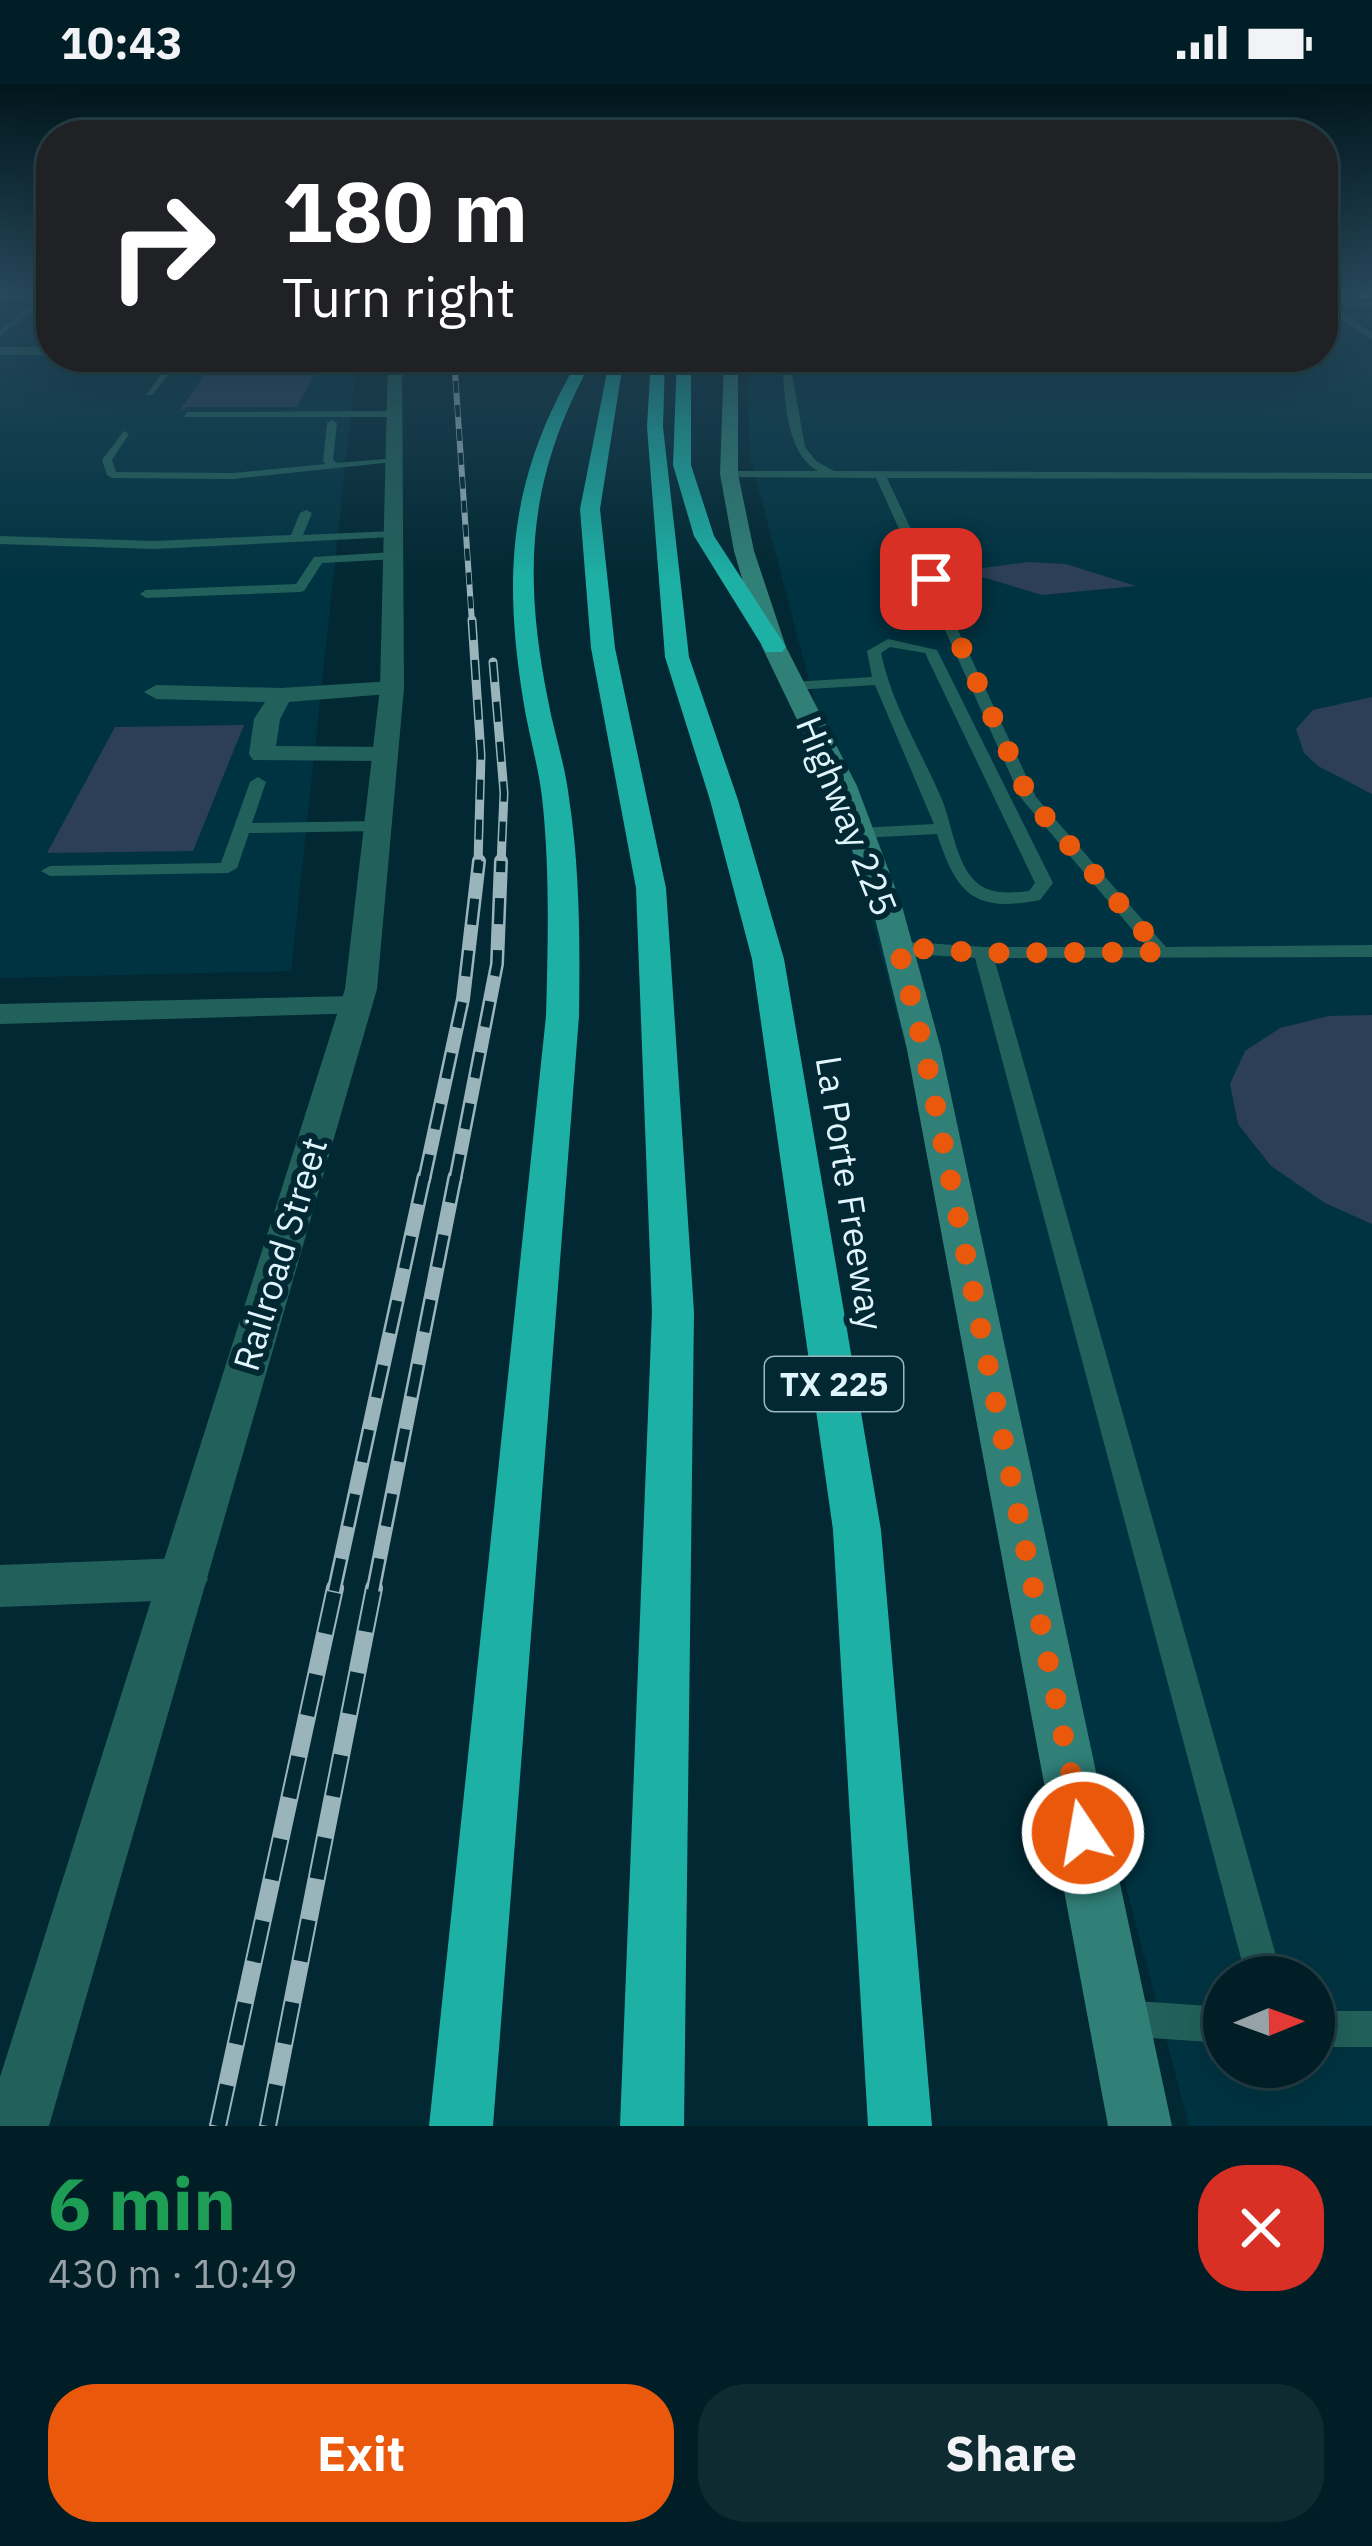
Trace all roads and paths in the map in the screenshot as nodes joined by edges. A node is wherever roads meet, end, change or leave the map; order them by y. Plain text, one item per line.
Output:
1 (152, 389) edge
2 (394, 389) edge
3 (570, 389) edge
4 (611, 389) edge
5 (657, 389) edge
6 (683, 389) edge
7 (730, 389) edge
8 (790, 389) edge
9 (149, 393) dead end
10 (394, 414) junction
11 (187, 415) dead end
12 (332, 423) dead end
13 (124, 434) dead end
14 (397, 461) junction
15 (334, 466) junction
16 (729, 474) junction
17 (831, 475) junction
18 (880, 475) junction
19 (1372, 476) edge
20 (305, 513) dead end
21 (0, 540) edge
22 (295, 542) junction
23 (393, 545) junction
24 (146, 594) dead end
25 (783, 666) junction
26 (880, 681) junction
27 (392, 688) junction
28 (156, 692) dead end
29 (280, 695) junction
30 (384, 753) junction
31 (258, 782) dead end
32 (376, 826) junction
33 (242, 828) junction
34 (944, 829) junction
35 (860, 833) junction
36 (50, 871) dead end
37 (898, 947) junction
38 (1161, 952) junction
39 (1372, 952) edge
40 (983, 953) junction
41 (354, 1006) junction
42 (0, 1014) edge
43 (183, 1579) junction
44 (0, 1586) edge
45 (1258, 1956) edge
46 (1120, 2018) junction
47 (1203, 2024) edge
48 (1335, 2029) edge
49 (1372, 2029) edge
50 (17, 2126) edge
51 (461, 2126) edge
52 (652, 2126) edge
53 (900, 2126) edge
54 (1140, 2126) edge

1 - 9 lane
2 - 10 street, Railroad Street
3 - 51 highway
4 - 52 highway
5 - 53 highway, La Porte Freeway / TX 225
6 - 25 highway
7 - 16 main road, Highway 225
8 - 17 lane
10 - 11 lane
10 - 14 street, Railroad Street
12 - 15 lane
13 - 15 lane
14 - 15 lane
14 - 23 street, Railroad Street
16 - 17 lane
16 - 25 main road, Highway 225
17 - 18 lane
18 - 19 lane
18 - 38 lane
20 - 22 lane
21 - 22 lane
22 - 23 lane
23 - 24 lane
23 - 27 street, Railroad Street
25 - 26 lane
25 - 35 main road, Highway 225
26 - 34 lane
26 - 34 lane
27 - 29 street
27 - 30 street, Railroad Street
28 - 29 street
29 - 30 street
30 - 32 street, Railroad Street
31 - 33 lane
32 - 33 lane
32 - 41 street, Railroad Street
33 - 36 lane
34 - 35 lane
35 - 37 main road, Highway 225
37 - 40 lane
37 - 46 main road, Highway 225
38 - 39 lane
38 - 40 lane
40 - 45 lane
41 - 42 street
41 - 43 street, Railroad Street
43 - 44 street
43 - 50 street, Railroad Street
46 - 47 lane
46 - 54 main road, Highway 225
48 - 49 lane

